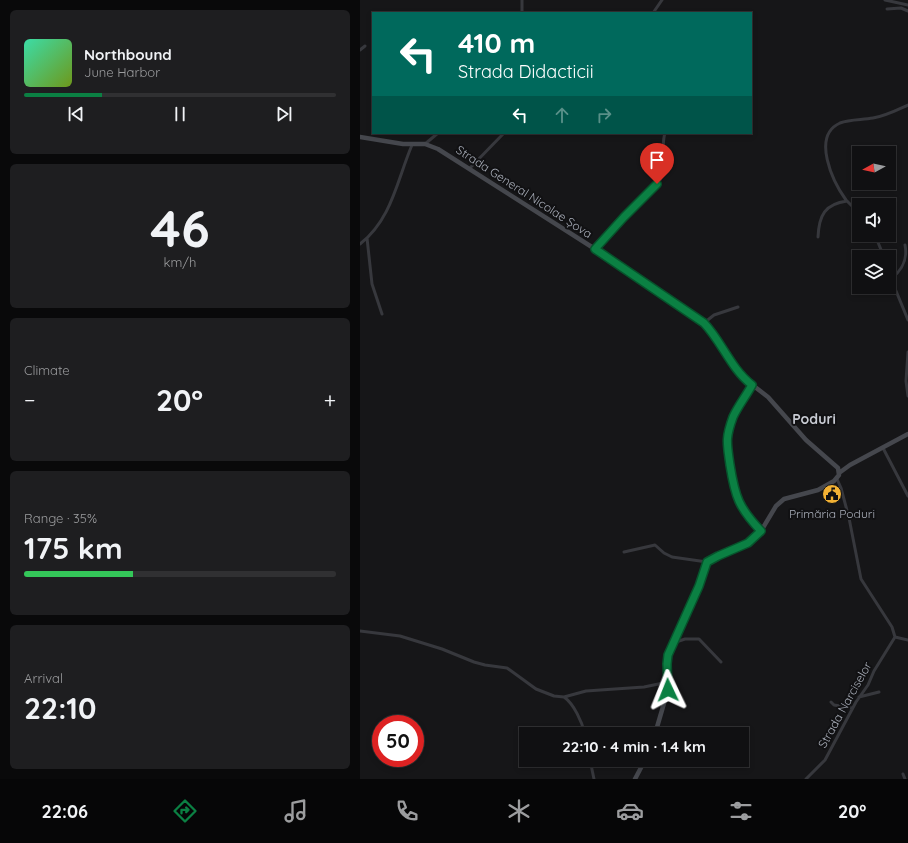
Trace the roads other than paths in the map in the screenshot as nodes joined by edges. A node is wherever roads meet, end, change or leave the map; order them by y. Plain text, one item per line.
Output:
1 (522, 0) edge
2 (662, 0) edge
3 (885, 0) edge
4 (908, 5) edge
5 (887, 9) dead end
6 (908, 10) edge
7 (522, 12) edge
8 (654, 12) edge
9 (365, 46) dead end
10 (360, 50) edge
11 (908, 105) edge
12 (437, 134) edge
13 (503, 134) edge
14 (665, 134) edge
15 (360, 137) edge
16 (425, 144) junction
17 (412, 145) junction
18 (469, 169) junction
19 (847, 201) junction
20 (852, 206) edge
21 (818, 237) dead end
22 (367, 238) junction
23 (360, 244) edge
24 (905, 245) dead end
25 (595, 249) junction
26 (896, 275) edge
27 (896, 290) edge
28 (738, 308) dead end
29 (382, 314) dead end
30 (908, 318) edge
31 (704, 323) junction
32 (908, 352) edge
33 (752, 385) junction
34 (908, 396) edge
35 (908, 434) edge
36 (883, 448) junction
37 (839, 473) junction
38 (837, 479) junction
39 (908, 496) edge
40 (761, 531) junction
41 (624, 552) dead end
42 (707, 562) junction
43 (360, 631) edge
44 (895, 637) junction
45 (908, 640) edge
46 (673, 643) junction
47 (721, 662) dead end
48 (668, 682) junction
49 (879, 692) dead end
50 (859, 696) junction
51 (564, 697) junction
52 (831, 702) dead end
53 (852, 708) junction
54 (582, 727) edge
55 (658, 727) edge
56 (591, 767) edge
57 (641, 767) edge
58 (903, 774) dead end
59 (594, 779) edge
60 (635, 779) edge
61 (806, 779) edge
62 (905, 779) edge

1 - 7 street
2 - 8 street
3 - 4 street
5 - 6 street
9 - 10 street
11 - 19 street
12 - 16 street
13 - 18 street
14 - 25 street
15 - 17 main road, Strada General Nicolae Șova
16 - 17 main road, Strada General Nicolae Șova
16 - 18 main road, Strada General Nicolae Șova
17 - 22 street
18 - 25 main road, Strada General Nicolae Șova
19 - 20 street
19 - 21 street
22 - 23 street
22 - 29 street
24 - 26 street
25 - 31 main road, Strada General Nicolae Șova
27 - 30 street
28 - 31 street
31 - 33 main road, Strada General Nicolae Șova
32 - 34 street
33 - 37 main road, Strada General Nicolae Șova
33 - 40 street
35 - 36 main road
36 - 37 main road
36 - 39 street
37 - 38 main road
38 - 40 main road
38 - 44 street
40 - 42 main road
41 - 42 street
42 - 46 main road
43 - 51 street
44 - 45 street
44 - 50 street, Strada Narciselor
46 - 47 street
46 - 48 main road
48 - 51 street
48 - 55 main road
49 - 50 street
50 - 53 street, Strada Narciselor
51 - 54 street
52 - 53 street
53 - 61 street, Strada Narciselor
56 - 59 street
57 - 60 main road
58 - 62 street

